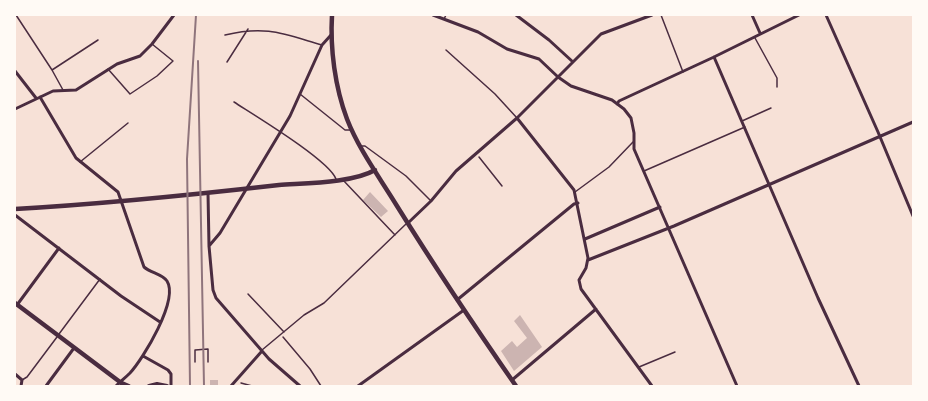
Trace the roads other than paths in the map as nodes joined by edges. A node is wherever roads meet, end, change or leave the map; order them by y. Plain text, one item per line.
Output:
1 (16, 15) edge
2 (174, 15) edge
3 (332, 15) edge
4 (433, 15) edge
5 (446, 15) edge
6 (652, 15) edge
7 (661, 15) edge
8 (752, 15) edge
9 (799, 15) edge
10 (826, 15) edge
11 (519, 16) edge
12 (444, 19) junction
13 (248, 30) junction
14 (760, 33) junction
15 (225, 35) dead end
16 (331, 35) junction
17 (754, 36) junction
18 (98, 40) dead end
19 (152, 44) junction
20 (322, 45) junction
21 (446, 50) dead end
22 (714, 57) junction
23 (227, 62) dead end
24 (573, 62) junction
25 (108, 69) junction
26 (52, 70) junction
27 (15, 71) edge
28 (683, 72) junction
29 (558, 78) junction
30 (777, 87) dead end
31 (63, 90) junction
32 (300, 94) junction
33 (38, 98) junction
34 (234, 102) dead end
35 (617, 104) junction
36 (771, 108) dead end
37 (15, 109) edge
38 (517, 118) junction
39 (742, 121) junction
40 (913, 122) edge
41 (128, 123) dead end
42 (745, 127) junction
43 (352, 130) junction
44 (281, 132) junction
45 (880, 137) junction
46 (635, 140) junction
47 (360, 145) junction
48 (80, 162) junction
49 (375, 170) junction
50 (644, 171) junction
51 (343, 179) junction
52 (336, 180) junction
53 (770, 185) junction
54 (247, 189) junction
55 (574, 192) junction
56 (208, 193) junction
57 (122, 201) junction
58 (430, 201) junction
59 (578, 203) junction
60 (660, 207) junction
61 (15, 209) edge
62 (15, 216) edge
63 (913, 216) edge
64 (408, 223) junction
65 (669, 228) junction
66 (395, 235) junction
67 (585, 239) junction
68 (209, 246) junction
69 (59, 248) junction
70 (588, 260) junction
71 (100, 279) junction
72 (248, 294) dead end
73 (457, 300) junction
74 (16, 304) edge
75 (596, 309) junction
76 (464, 310) junction
77 (160, 322) junction
78 (284, 332) junction
79 (58, 335) junction
80 (74, 348) junction
81 (262, 351) junction
82 (675, 352) dead end
83 (143, 356) junction
84 (638, 368) junction
85 (15, 374) edge
86 (22, 380) junction
87 (512, 380) junction
88 (120, 382) junction
89 (21, 386) edge
90 (46, 386) edge
91 (116, 386) edge
92 (124, 386) edge
93 (129, 386) edge
94 (150, 386) edge
95 (167, 386) edge
96 (171, 386) edge
97 (231, 386) edge
98 (300, 386) edge
99 (358, 386) edge
100 (516, 386) edge
101 (652, 386) edge
102 (737, 386) edge
103 (859, 386) edge

1 - 26 lane
2 - 19 street
3 - 16 main road
4 - 12 street
5 - 12 lane
6 - 24 street
7 - 28 lane
8 - 14 street
9 - 14 street
10 - 45 street
11 - 24 street
12 - 29 street
13 - 15 lane
13 - 20 lane
13 - 23 lane
14 - 17 street
16 - 20 street
16 - 43 main road
17 - 22 street
17 - 30 lane
18 - 26 lane
19 - 25 street
19 - 25 lane
20 - 32 street
21 - 38 lane
22 - 28 street
22 - 39 street
24 - 29 street
25 - 31 street
26 - 31 lane
27 - 33 street
28 - 35 street
29 - 35 street
29 - 38 street
31 - 33 street
32 - 43 lane
32 - 44 street
33 - 37 street
33 - 48 street
34 - 44 lane
35 - 46 street
36 - 39 lane
38 - 55 street
38 - 58 street
39 - 42 street
40 - 45 street
41 - 48 lane
42 - 50 lane
42 - 53 street
43 - 47 main road
44 - 52 lane
44 - 54 street
45 - 53 street
45 - 63 street
46 - 50 street
46 - 55 lane
47 - 49 main road
47 - 58 lane
48 - 57 street
49 - 51 main road
49 - 64 main road
50 - 60 street
51 - 52 main road
51 - 66 lane
52 - 54 main road
53 - 65 street
53 - 103 street
54 - 56 main road
54 - 68 street
55 - 59 street
56 - 57 main road
56 - 68 street
57 - 61 main road
57 - 77 street
58 - 64 street
59 - 67 street
59 - 73 street
60 - 65 street
60 - 67 street
62 - 69 street
64 - 66 lane
64 - 73 main road
65 - 70 street
65 - 102 street
66 - 78 lane
67 - 70 street
68 - 81 street
69 - 71 street
69 - 74 street
70 - 75 street
71 - 77 street
71 - 79 lane
72 - 78 lane
73 - 76 main road
74 - 79 main road
75 - 84 street
75 - 87 street
76 - 87 main road
76 - 99 street
77 - 83 street
78 - 81 lane
79 - 80 main road
79 - 86 lane
80 - 88 main road
80 - 90 street
81 - 97 street
81 - 98 street
82 - 84 lane
83 - 88 street
83 - 96 street
84 - 101 street
85 - 86 street
86 - 89 street
87 - 100 main road
88 - 91 street
88 - 92 street
88 - 93 street
94 - 95 street

